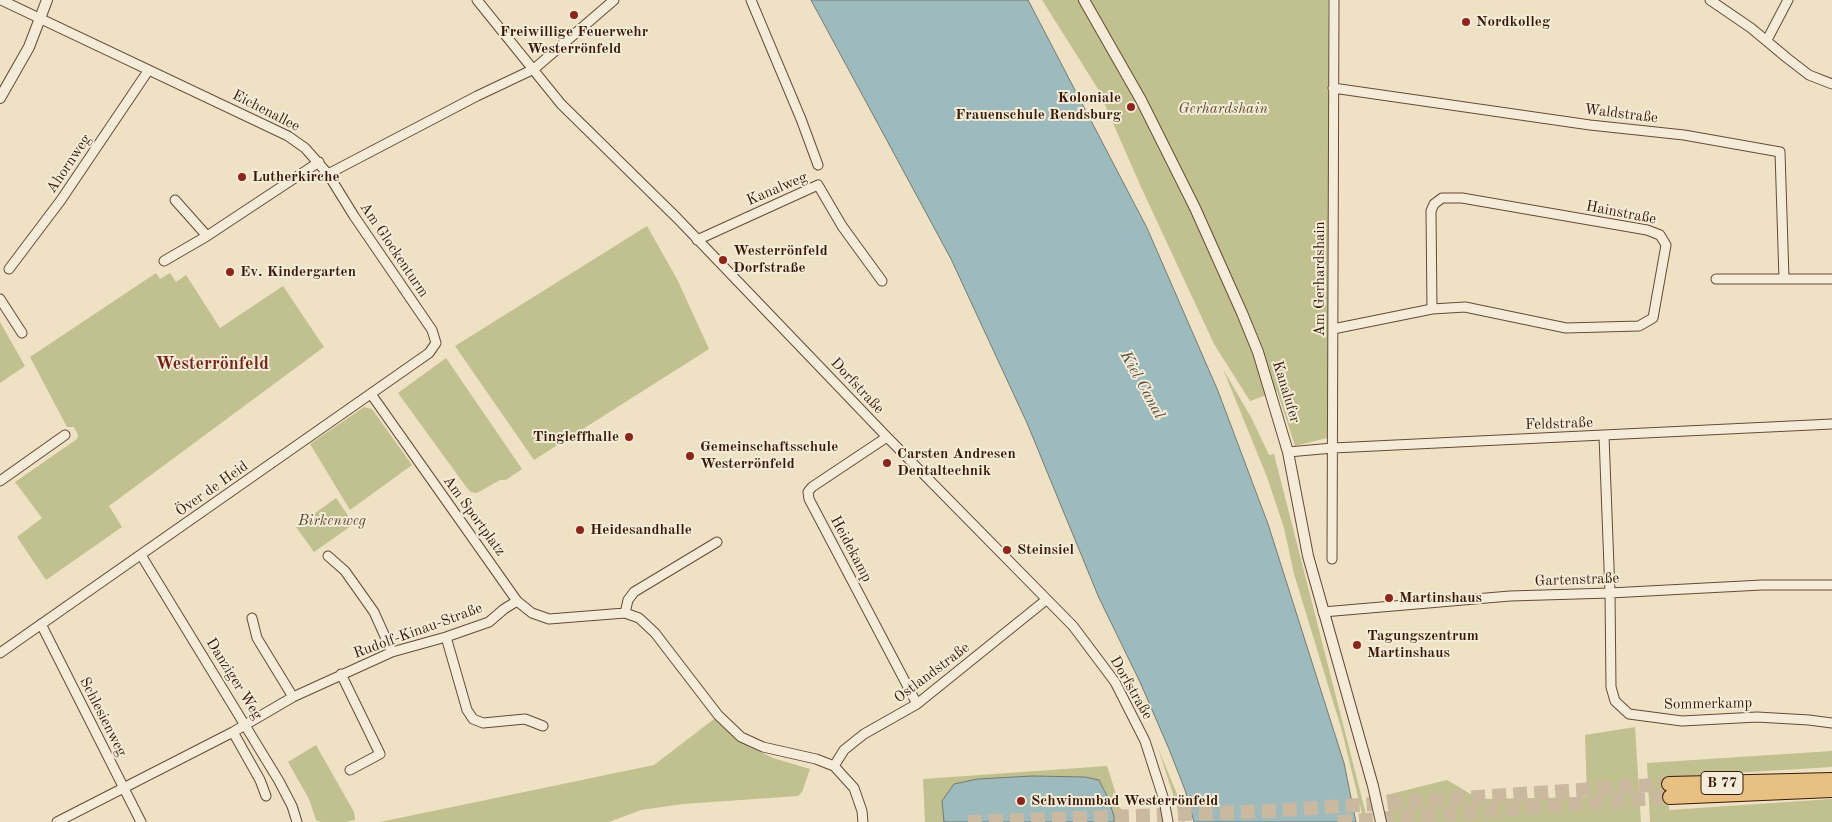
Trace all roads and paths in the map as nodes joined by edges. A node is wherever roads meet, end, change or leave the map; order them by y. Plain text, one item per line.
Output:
1 (1, 0) edge
2 (47, 0) edge
3 (476, 0) edge
4 (614, 0) edge
5 (751, 0) edge
6 (1084, 0) edge
7 (1334, 0) edge
8 (1710, 0) edge
9 (1788, 0) edge
10 (41, 19) junction
11 (1767, 40) junction
12 (534, 69) junction
13 (148, 71) junction
14 (1832, 84) edge
15 (1333, 88) junction
16 (0, 98) edge
17 (319, 162) junction
18 (818, 165) dead end
19 (328, 174) junction
20 (174, 200) dead end
21 (207, 236) junction
22 (697, 240) junction
23 (164, 261) dead end
24 (9, 269) dead end
25 (1784, 278) junction
26 (1716, 279) dead end
27 (1832, 280) edge
28 (882, 281) dead end
29 (0, 299) edge
30 (1432, 309) junction
31 (1333, 329) junction
32 (22, 333) dead end
33 (436, 342) joint
34 (371, 394) junction
35 (1832, 424) edge
36 (65, 435) dead end
37 (1604, 436) junction
38 (887, 437) junction
39 (1333, 448) junction
40 (1288, 452) junction
41 (0, 481) edge
42 (717, 542) dead end
43 (141, 555) junction
44 (328, 556) dead end
45 (1332, 558) dead end
46 (1832, 585) edge
47 (1610, 593) junction
48 (1046, 600) junction
49 (517, 601) junction
50 (1323, 612) junction
51 (625, 613) junction
52 (252, 618) dead end
53 (41, 624) junction
54 (446, 637) junction
55 (392, 652) junction
56 (0, 653) edge
57 (342, 674) junction
58 (293, 697) junction
59 (918, 704) junction
60 (1832, 723) edge
61 (246, 725) junction
62 (543, 726) dead end
63 (233, 732) junction
64 (834, 766) junction
65 (350, 770) dead end
66 (1832, 780) edge
67 (124, 788) junction
68 (1832, 790) edge
69 (266, 796) dead end
70 (57, 822) edge
71 (141, 822) edge
72 (297, 822) edge
73 (863, 822) edge
74 (1168, 822) edge
75 (1381, 822) edge

1 - 10 street, Eichenallee
2 - 10 street
3 - 12 street, Dorfstraße
4 - 12 street
5 - 18 street
6 - 40 street, Kanalufer
7 - 15 street, Am Gerhardshain
8 - 11 street
9 - 11 street
10 - 13 street, Eichenallee
10 - 16 street
11 - 14 street
12 - 19 street
12 - 22 street, Dorfstraße
13 - 17 street, Eichenallee
13 - 24 street, Ahornweg
15 - 25 street, Waldstraße
15 - 31 street, Am Gerhardshain
17 - 19 street, Eichenallee
17 - 21 street
19 - 33 street, Am Glockenturm
20 - 21 street
21 - 23 street
22 - 28 street, Kanalweg
22 - 38 street, Dorfstraße
25 - 26 street
25 - 27 street
29 - 32 street
30 - 30 street, Hainstraße
30 - 31 street, Hainstraße
31 - 39 street, Am Gerhardshain
33 - 34 street, Över de Heid
34 - 43 street, Över de Heid
34 - 49 street, Am Sportplatz
35 - 37 street, Feldstraße
36 - 41 street
37 - 39 street, Feldstraße
37 - 47 street, Sommerkamp
38 - 48 street, Dorfstraße
38 - 59 street, Heidekamp
39 - 40 street, Feldstraße
39 - 45 street, Am Gerhardshain
40 - 50 street, Kanalufer
42 - 51 street
43 - 53 street, Över de Heid
43 - 61 street, Danziger Weg
44 - 55 street
46 - 47 street, Gartenstraße
47 - 50 street, Gartenstraße
47 - 60 street, Sommerkamp
48 - 59 street, Ostlandstraße
48 - 74 street, Dorfstraße
49 - 51 street, Am Sportplatz
49 - 54 street, Rudolf-Kinau-Straße
50 - 75 street, Kanalufer
51 - 64 street
52 - 58 street
53 - 56 street, Över de Heid
53 - 67 street, Schlesienweg
54 - 55 street, Rudolf-Kinau-Straße
54 - 62 street
55 - 57 street, Rudolf-Kinau-Straße
57 - 58 street, Rudolf-Kinau-Straße
57 - 65 street
58 - 61 street, Rudolf-Kinau-Straße
59 - 64 street, Ostlandstraße
61 - 63 street, Rudolf-Kinau-Straße
61 - 72 street, Danziger Weg
63 - 67 street, Rudolf-Kinau-Straße
63 - 69 street
64 - 73 street
66 - 68 highway, B 77
67 - 70 street, Rudolf-Kinau-Straße
67 - 71 street, Schlesienweg

